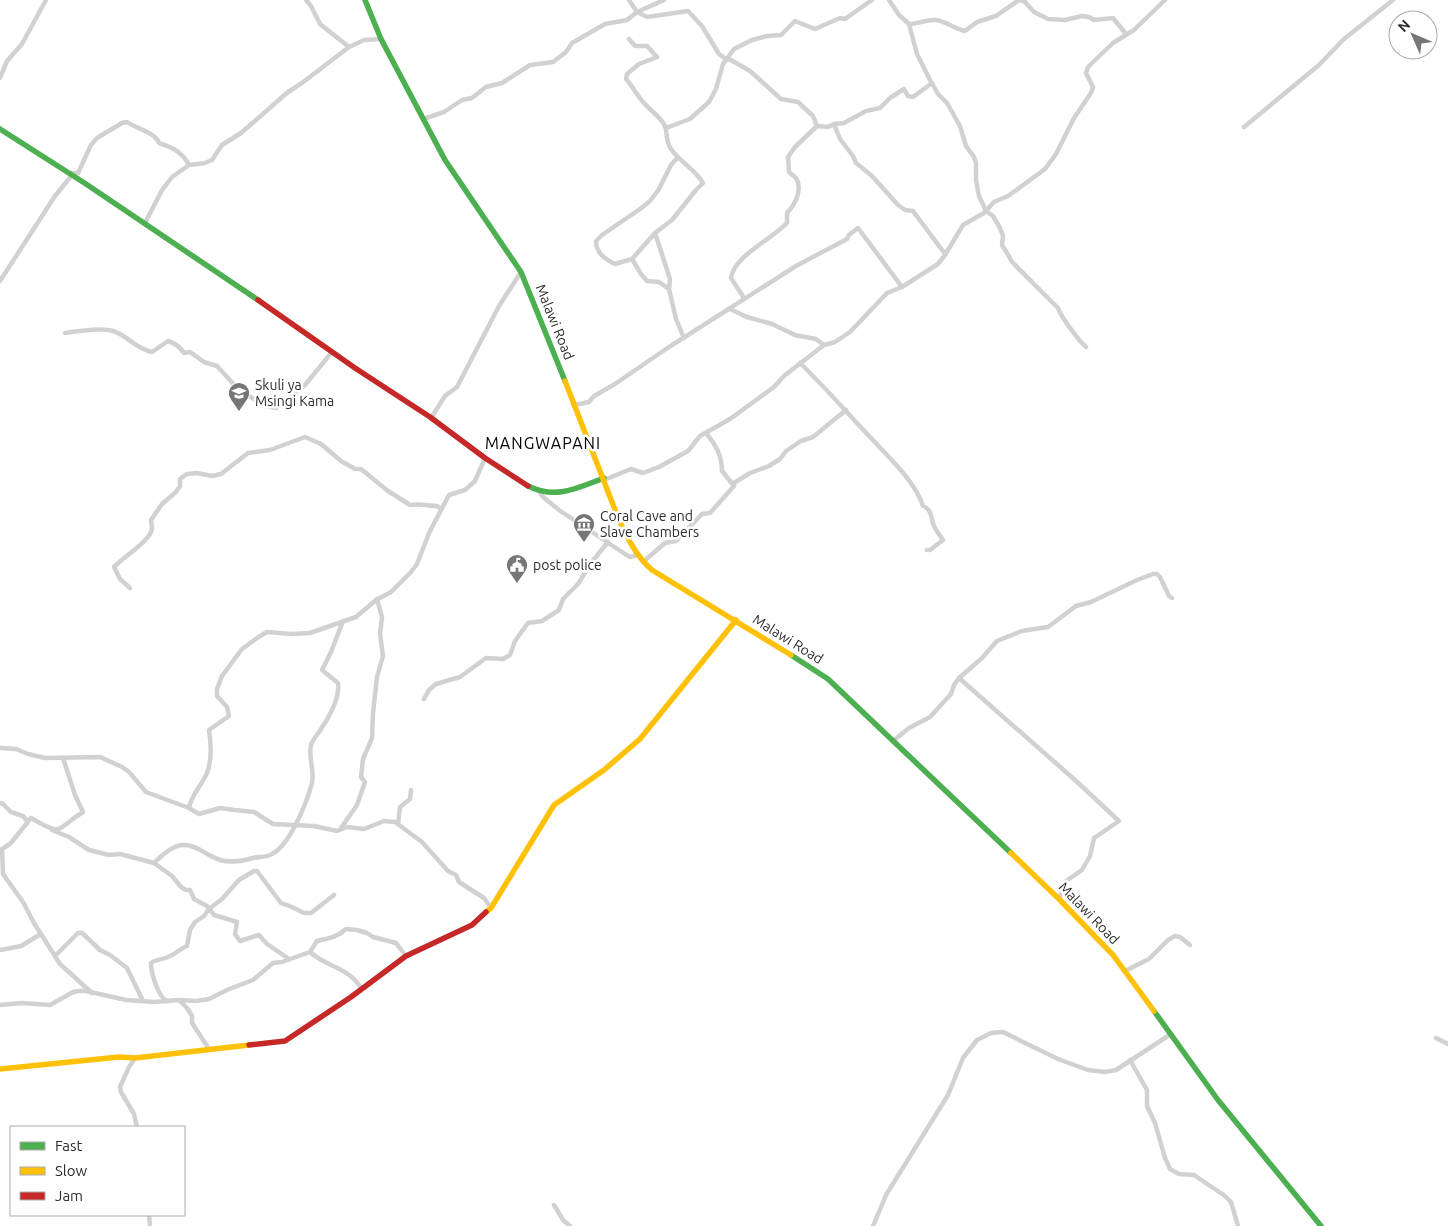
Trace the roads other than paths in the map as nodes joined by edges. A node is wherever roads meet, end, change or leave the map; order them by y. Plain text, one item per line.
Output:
1 (46, 0) edge
2 (306, 0) edge
3 (365, 0) edge
4 (630, 0) edge
5 (664, 0) edge
6 (872, 0) edge
7 (889, 0) edge
8 (1165, 0) edge
9 (1393, 0) edge
10 (637, 12) junction
11 (909, 24) junction
12 (1126, 34) junction
13 (381, 39) junction
14 (629, 39) dead end
15 (349, 47) junction
16 (726, 59) junction
17 (0, 78) edge
18 (932, 83) junction
19 (423, 119) junction
20 (834, 124) junction
21 (817, 126) junction
22 (1244, 127) dead end
23 (666, 128) junction
24 (0, 129) edge
25 (678, 157) junction
26 (189, 165) junction
27 (71, 174) junction
28 (986, 211) junction
29 (145, 223) junction
30 (655, 233) junction
31 (946, 254) junction
32 (632, 259) junction
33 (521, 272) junction
34 (0, 281) edge
35 (902, 287) junction
36 (669, 289) junction
37 (744, 298) junction
38 (730, 309) junction
39 (64, 333) dead end
40 (684, 338) junction
41 (824, 345) junction
42 (1086, 347) dead end
43 (332, 352) junction
44 (800, 363) junction
45 (575, 405) junction
46 (846, 410) junction
47 (431, 418) junction
48 (706, 433) junction
49 (485, 458) junction
50 (604, 479) junction
51 (734, 483) junction
52 (539, 491) junction
53 (441, 509) junction
54 (608, 542) junction
55 (927, 550) dead end
56 (637, 555) junction
57 (643, 562) junction
58 (130, 588) dead end
59 (1172, 598) dead end
60 (377, 599) junction
61 (736, 620) junction
62 (343, 621) junction
63 (959, 678) junction
64 (424, 699) dead end
65 (893, 741) junction
66 (0, 748) edge
67 (63, 758) junction
68 (412, 790) dead end
69 (0, 803) edge
70 (189, 808) junction
71 (27, 820) junction
72 (398, 824) junction
73 (296, 825) junction
74 (341, 829) junction
75 (51, 830) junction
76 (154, 863) junction
77 (334, 894) dead end
78 (1059, 899) junction
79 (491, 908) junction
80 (209, 909) junction
81 (41, 934) junction
82 (1190, 945) dead end
83 (0, 950) edge
84 (310, 952) junction
85 (55, 956) junction
86 (406, 956) junction
87 (289, 959) junction
88 (1126, 971) junction
89 (362, 989) junction
90 (92, 993) junction
91 (179, 1000) junction
92 (143, 1001) junction
93 (167, 1001) junction
94 (0, 1005) edge
95 (1171, 1034) junction
96 (1436, 1038) dead end
97 (1448, 1044) edge
98 (209, 1049) junction
99 (135, 1058) junction
100 (1130, 1060) junction
101 (0, 1069) edge
102 (137, 1126) edge
103 (554, 1205) dead end
104 (570, 1226) edge
105 (873, 1226) edge
106 (1238, 1226) edge
107 (1321, 1226) edge

1 - 17 street
2 - 15 street
3 - 13 street, Malawi Road
4 - 10 street
5 - 10 street
6 - 16 street
7 - 11 street
8 - 12 street
9 - 22 street
10 - 16 street
10 - 19 street
11 - 12 street
11 - 18 street
12 - 28 street
13 - 15 street
13 - 19 street, Malawi Road
14 - 23 street
15 - 26 street
16 - 21 street
16 - 23 street
18 - 20 street
18 - 28 street
19 - 33 street, Malawi Road
20 - 21 street
20 - 31 street
21 - 37 street
23 - 25 street
24 - 27 street
25 - 30 street
25 - 32 street
26 - 27 street
26 - 29 street
27 - 29 street
27 - 34 street
28 - 31 street
28 - 42 street
29 - 43 street
30 - 32 street
30 - 36 street
31 - 35 street
32 - 36 street
33 - 45 street, Malawi Road
33 - 47 street
35 - 37 street
35 - 41 street
36 - 40 street
37 - 38 street
38 - 40 street
38 - 41 street
39 - 43 street
40 - 45 street
41 - 44 street
43 - 47 street
44 - 46 street
44 - 48 street
45 - 50 street, Malawi Road
46 - 51 street
46 - 55 street
47 - 49 street
48 - 50 street
48 - 51 street
49 - 52 street
49 - 53 street
50 - 52 street
50 - 56 street, Malawi Road
51 - 57 street
52 - 54 street
53 - 58 street
53 - 60 street
54 - 56 street
54 - 64 street
56 - 57 street, Malawi Road
57 - 61 street, Malawi Road
59 - 63 street
60 - 62 street
60 - 74 street
61 - 65 street, Malawi Road
61 - 79 street
62 - 70 street
62 - 73 street
63 - 65 street
63 - 78 street
65 - 78 street, Malawi Road
66 - 67 street
67 - 70 street
67 - 75 street
68 - 72 street
69 - 71 street
70 - 73 street
71 - 75 street
71 - 81 street
72 - 74 street
72 - 79 street
73 - 74 street
73 - 76 street
75 - 76 street
76 - 80 street
77 - 80 street
78 - 88 street, Malawi Road
79 - 86 street
80 - 87 street
80 - 93 street
81 - 83 street
81 - 85 street
82 - 88 street
84 - 86 street
84 - 87 street
84 - 89 street
85 - 90 street
85 - 92 street
86 - 89 street
87 - 91 street
88 - 95 street, Malawi Road
89 - 98 street
90 - 92 street
90 - 94 street
91 - 93 street
91 - 98 street
92 - 93 street
95 - 100 street
95 - 107 street, Malawi Road
96 - 97 street
98 - 99 street
99 - 101 street
99 - 102 street
100 - 105 street
100 - 106 street
103 - 104 street

